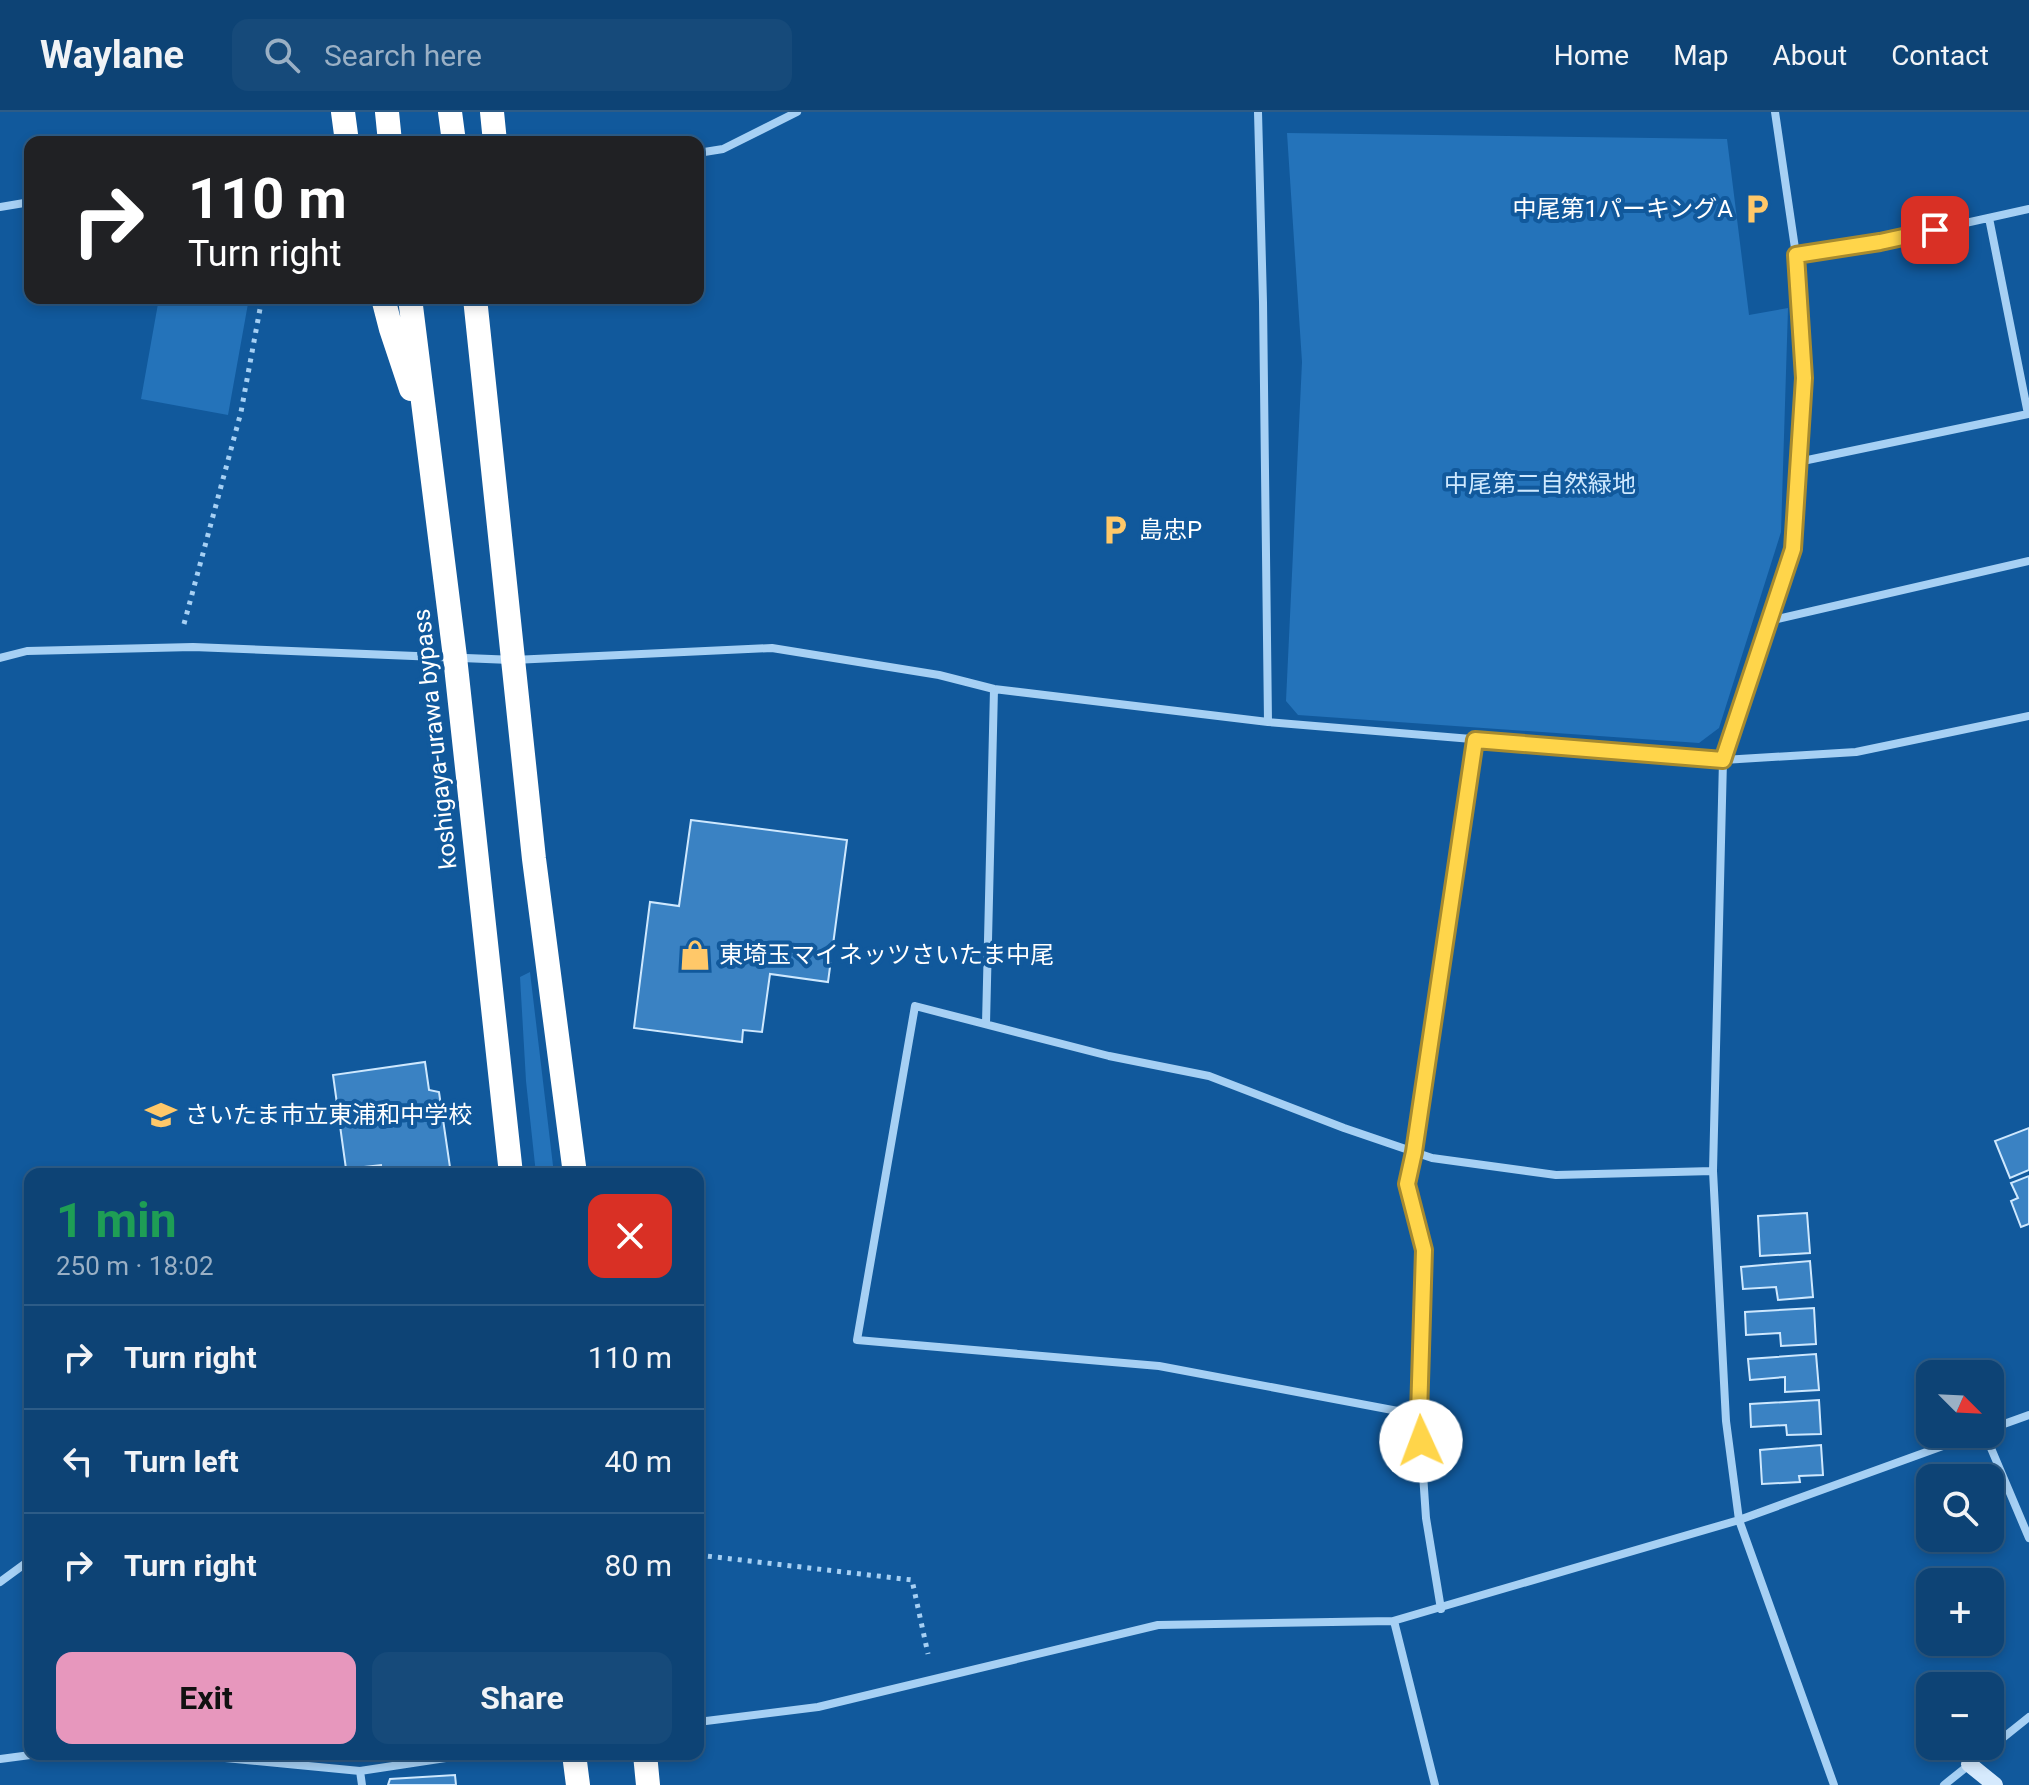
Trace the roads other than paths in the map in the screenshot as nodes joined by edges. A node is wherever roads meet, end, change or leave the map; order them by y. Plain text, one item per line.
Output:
1 (343, 112) edge
2 (387, 112) edge
3 (492, 112) edge
4 (797, 112) edge
5 (1258, 112) edge
6 (1775, 112) edge
7 (346, 136) edge
8 (389, 136) edge
9 (494, 136) edge
10 (704, 152) edge
11 (24, 203) edge
12 (0, 207) edge
13 (2029, 209) edge
14 (1989, 218) junction
15 (1796, 255) junction
16 (385, 304) edge
17 (411, 304) edge
18 (476, 304) edge
19 (429, 440) junction
20 (1798, 462) junction
21 (2029, 561) edge
22 (1769, 621) junction
23 (455, 657) junction
24 (0, 658) edge
25 (513, 660) junction
26 (994, 689) junction
27 (2029, 716) edge
28 (1268, 722) junction
29 (1475, 740) junction
30 (1723, 760) junction
31 (986, 1024) junction
32 (1414, 1152) junction
33 (510, 1168) edge
34 (574, 1168) edge
35 (1713, 1171) junction
36 (1419, 1415) junction
37 (2029, 1415) edge
38 (2004, 1424) edge
39 (1937, 1448) edge
40 (1991, 1448) edge
41 (1739, 1520) junction
42 (2029, 1538) edge
43 (24, 1564) edge
44 (0, 1582) edge
45 (1441, 1609) junction
46 (1394, 1621) junction
47 (2029, 1717) edge
48 (704, 1721) edge
49 (24, 1756) edge
50 (0, 1759) edge
51 (253, 1760) edge
52 (432, 1760) edge
53 (575, 1760) edge
54 (646, 1760) edge
55 (1969, 1764) junction
56 (360, 1771) junction
57 (362, 1785) edge
58 (578, 1785) edge
59 (648, 1785) edge
60 (1435, 1785) edge
61 (1834, 1785) edge
62 (1944, 1785) edge
63 (1995, 1785) edge

1 - 7 highway
2 - 8 highway
3 - 9 highway
4 - 10 street
5 - 28 street
6 - 15 street
11 - 12 street
13 - 14 street
14 - 15 street
14 - 20 street
15 - 20 street
16 - 19 highway
17 - 19 highway, koshigaya-urawa bypass
18 - 25 highway
19 - 23 highway, koshigaya-urawa bypass
20 - 22 street
21 - 22 street
22 - 30 street
23 - 24 street
23 - 25 street
23 - 33 highway, koshigaya-urawa bypass
25 - 26 street
25 - 34 highway
26 - 28 street
26 - 31 street
27 - 30 street
28 - 29 street
29 - 30 street
29 - 32 street
30 - 35 street
31 - 32 street
31 - 36 street
32 - 35 street
32 - 36 street
35 - 41 street
36 - 45 street
37 - 38 street
39 - 41 street
40 - 42 street
41 - 45 street
41 - 61 street
43 - 44 street
45 - 46 street
46 - 48 street
46 - 60 street
47 - 55 street
49 - 50 street
51 - 56 street
52 - 56 street
53 - 58 highway
54 - 59 highway
55 - 62 street
55 - 63 street
56 - 57 street

